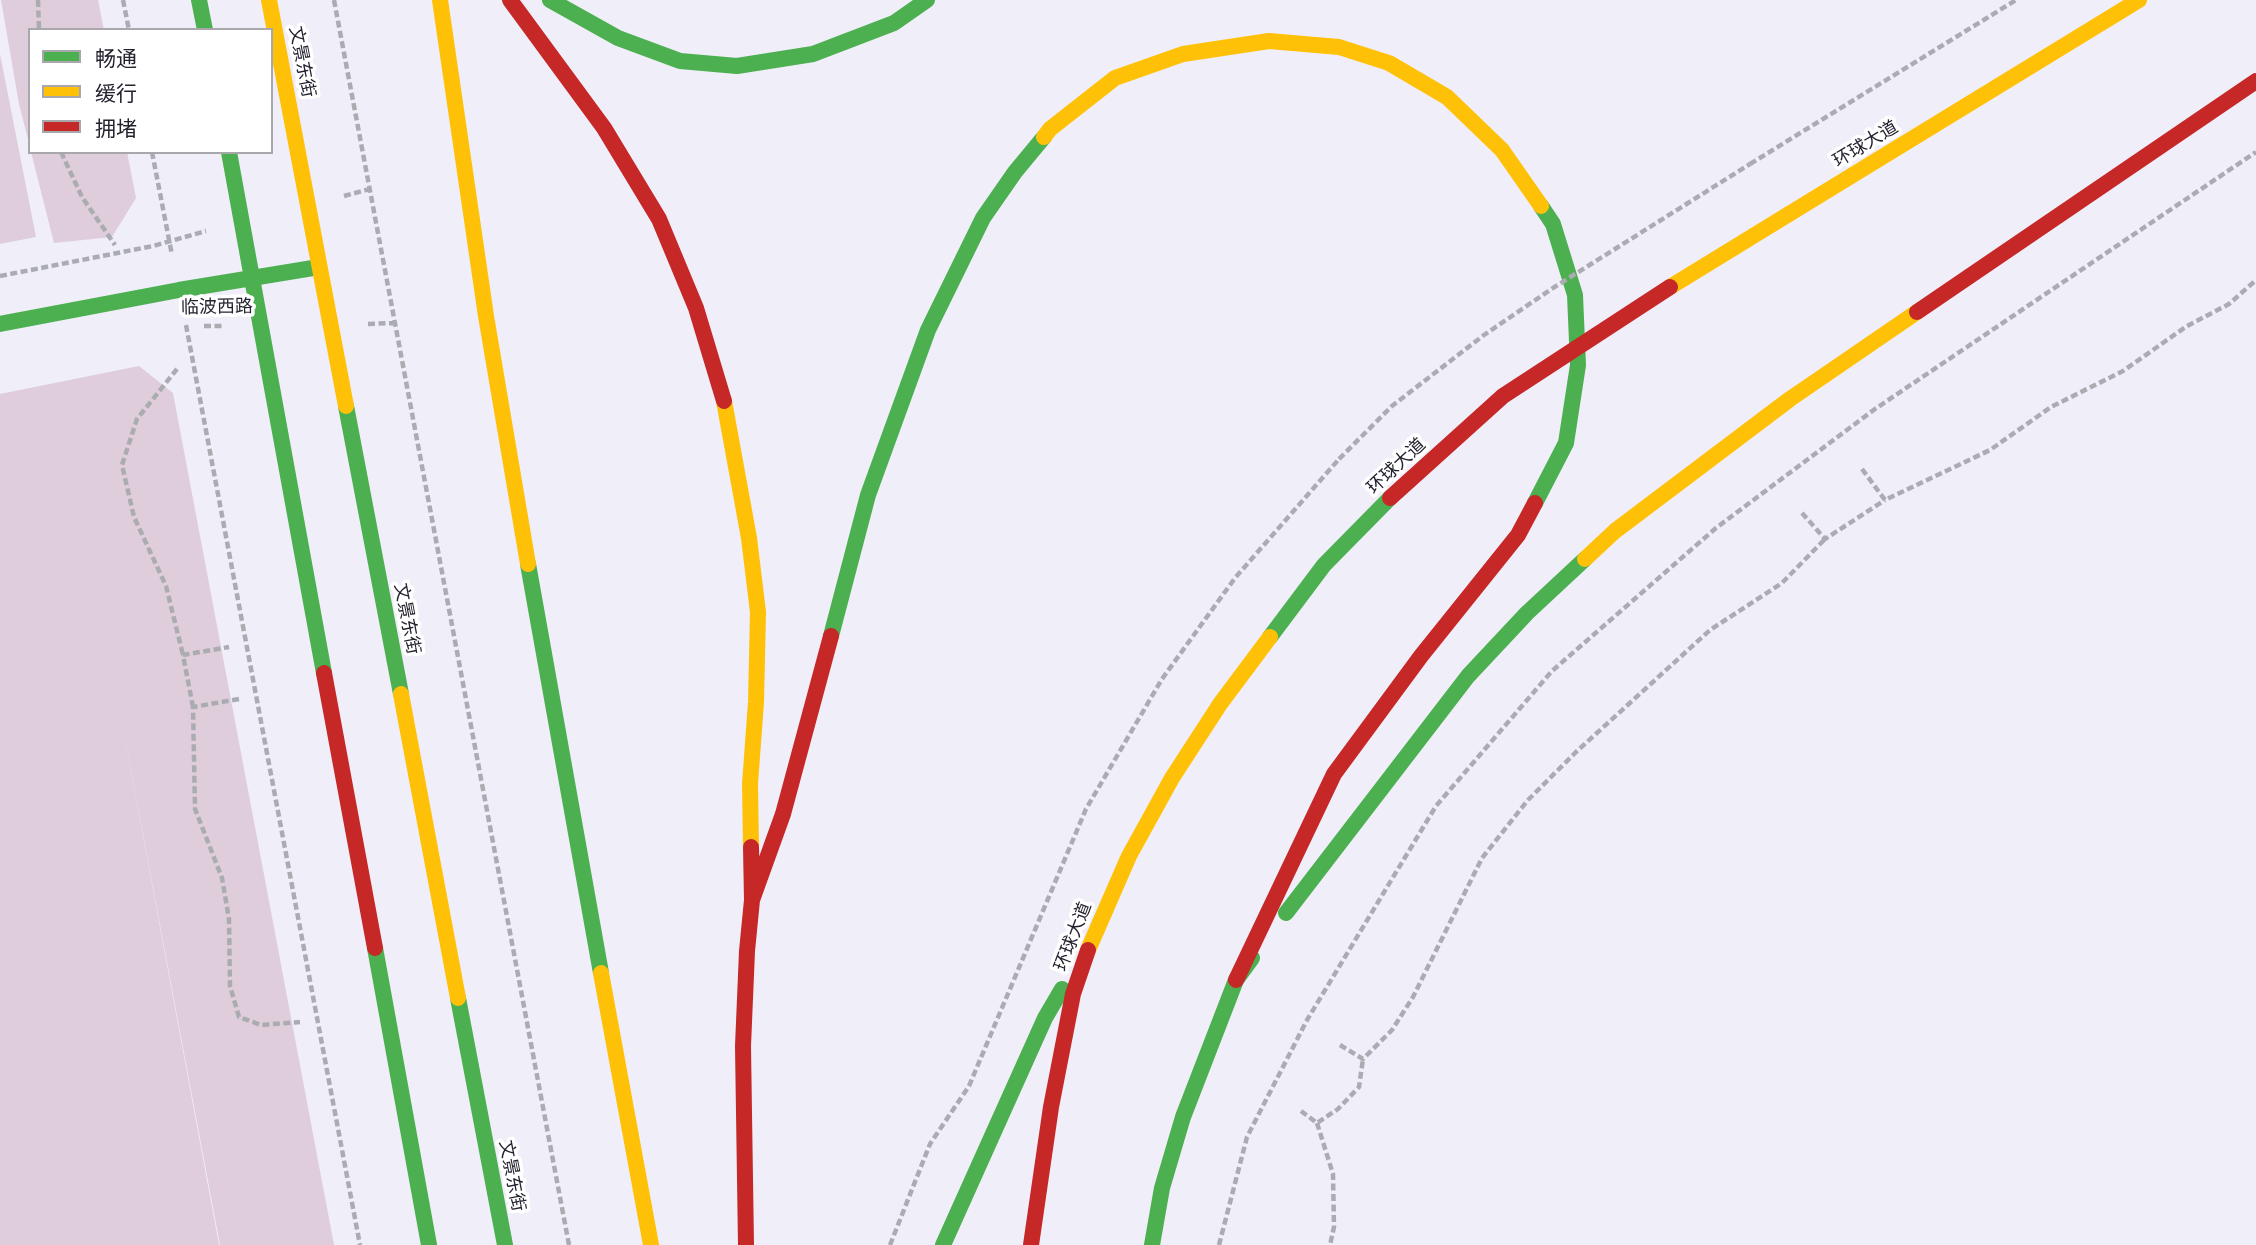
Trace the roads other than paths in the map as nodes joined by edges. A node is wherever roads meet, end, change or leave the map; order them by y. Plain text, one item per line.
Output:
1 (199, 0) edge
2 (269, 0) edge
3 (440, 0) edge
4 (510, 0) edge
5 (550, 0) edge
6 (928, 0) edge
7 (2139, 0) edge
8 (205, 28) edge
9 (2256, 81) edge
10 (229, 154) edge
11 (319, 267) junction
12 (253, 277) junction
13 (0, 324) edge
14 (752, 900) junction
15 (1093, 936) junction
16 (1236, 980) junction
17 (429, 1245) edge
18 (505, 1245) edge
19 (651, 1245) edge
20 (746, 1245) edge
21 (943, 1245) edge
22 (1031, 1245) edge
23 (1152, 1245) edge

1 - 8 main road
2 - 11 main road, 文景东街
3 - 19 main road
4 - 14 main road
5 - 6 main road
7 - 15 main road, 环球大道, bridge
9 - 16 main road
10 - 12 main road
11 - 12 main road, 临波西路
11 - 18 main road, 文景东街
12 - 13 main road, 临波西路
12 - 17 main road
14 - 16 main road
14 - 20 main road
15 - 21 main road
15 - 22 main road, 环球大道
16 - 23 main road

